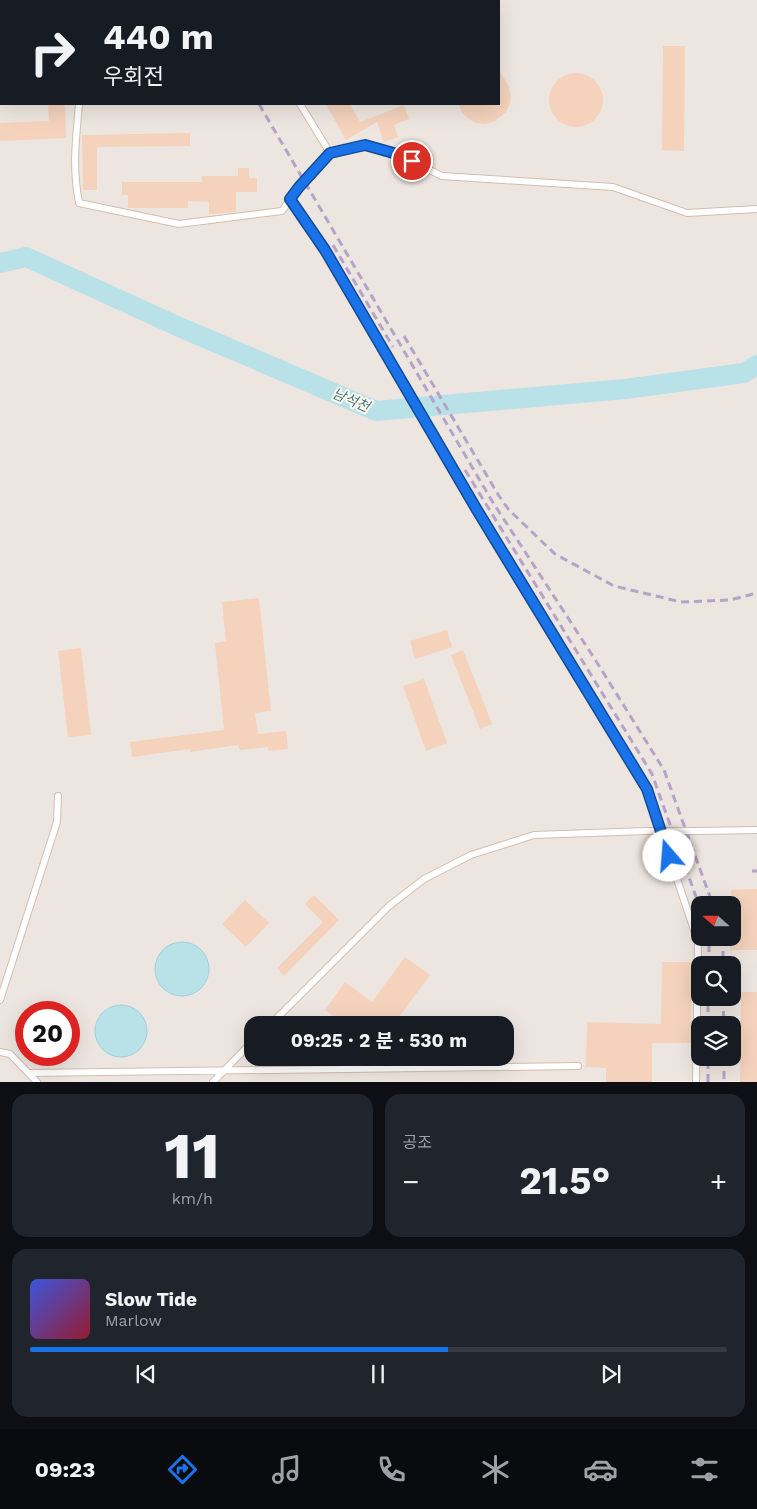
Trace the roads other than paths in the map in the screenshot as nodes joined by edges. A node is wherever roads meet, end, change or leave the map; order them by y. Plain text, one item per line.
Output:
1 (79, 105) edge
2 (301, 105) edge
3 (330, 153) junction
4 (290, 199) junction
5 (757, 209) edge
6 (58, 796) dead end
7 (757, 830) edge
8 (0, 1000) edge
9 (279, 1016) edge
10 (244, 1050) edge
11 (0, 1052) edge
12 (578, 1066) dead end
13 (224, 1070) junction
14 (29, 1073) junction
15 (37, 1082) edge
16 (213, 1082) edge
17 (696, 1082) edge

1 - 4 lane
2 - 3 lane
3 - 4 lane
3 - 5 lane
4 - 17 lane
6 - 8 lane
7 - 9 lane, bridge
10 - 13 lane
11 - 14 lane
12 - 13 lane
13 - 14 lane
13 - 16 lane
14 - 15 lane

